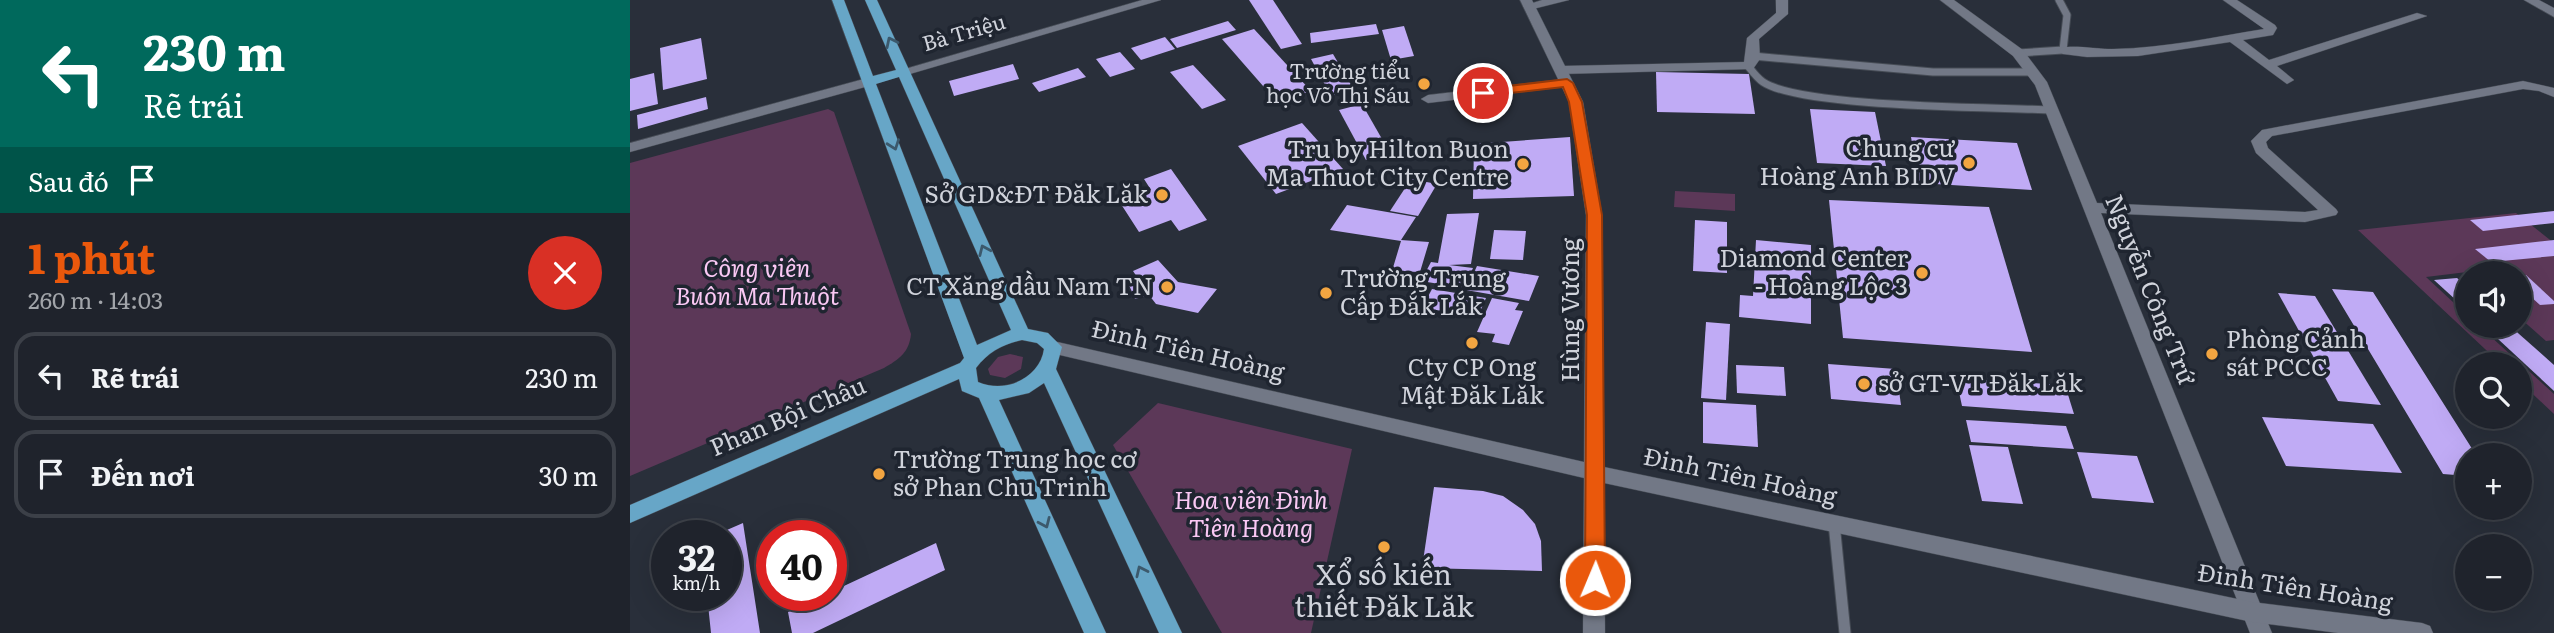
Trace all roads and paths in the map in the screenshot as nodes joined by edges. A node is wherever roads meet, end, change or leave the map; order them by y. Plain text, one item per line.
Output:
1 (838, 0) edge
2 (871, 0) edge
3 (1155, 0) edge
4 (1563, 0) edge
5 (1782, 0) edge
6 (1946, 0) edge
7 (2060, 0) edge
8 (2229, 0) edge
9 (2530, 0) edge
10 (1528, 3) edge
11 (2554, 13) edge
12 (2421, 16) dead end
13 (2232, 38) junction
14 (2063, 50) junction
15 (2018, 53) junction
16 (1750, 61) junction
17 (2268, 65) junction
18 (905, 71) junction
19 (2033, 72) junction
20 (1564, 76) junction
21 (2287, 80) dead end
22 (871, 81) junction
23 (2554, 93) edge
24 (1428, 99) dead end
25 (2052, 110) junction
26 (630, 148) edge
27 (2091, 208) junction
28 (1022, 334) junction
29 (1053, 347) junction
30 (970, 363) junction
31 (1047, 369) junction
32 (987, 394) junction
33 (1596, 473) junction
34 (630, 514) edge
35 (1834, 523) junction
36 (2252, 612) junction
37 (1095, 633) edge
38 (1171, 633) edge
39 (1594, 633) edge
40 (1845, 633) edge
41 (2261, 633) edge
42 (2422, 633) edge

1 - 22 main road
18 -> 2 main road
3 - 18 street, Bà Triệu
4 - 10 street
5 - 16 street
6 - 15 street, Nguyễn Công Trứ
7 - 14 lane
8 - 13 street
9 - 11 street
10 - 20 street, Hùng Vương
12 - 17 street
13 - 14 street
13 - 17 street
14 - 15 lane
15 - 19 street, Nguyễn Công Trứ
16 - 19 lane
16 - 20 street
16 - 25 lane
17 - 21 street
18 - 22 main road
28 -> 18 main road
19 - 25 street, Nguyễn Công Trứ
20 - 24 street
20 - 33 street, Hùng Vương
22 - 26 street
22 -> 30 main road
23 - 27 street
25 - 27 street, Nguyễn Công Trứ
27 - 36 street, Nguyễn Công Trứ
28 - 29 main road
28 - 30 main road, Phan Bội Châu
29 - 31 main road
29 - 33 street, Đinh Tiên Hoàng
30 - 32 main road
30 - 34 main road, Phan Bội Châu
31 - 32 main road
38 -> 31 main road
32 -> 37 main road
33 - 35 street, Đinh Tiên Hoàng
33 - 39 street, Hùng Vương
35 - 36 street, Đinh Tiên Hoàng
35 - 40 lane
36 - 41 street, Nguyễn Công Trứ
36 - 42 street, Đinh Tiên Hoàng

